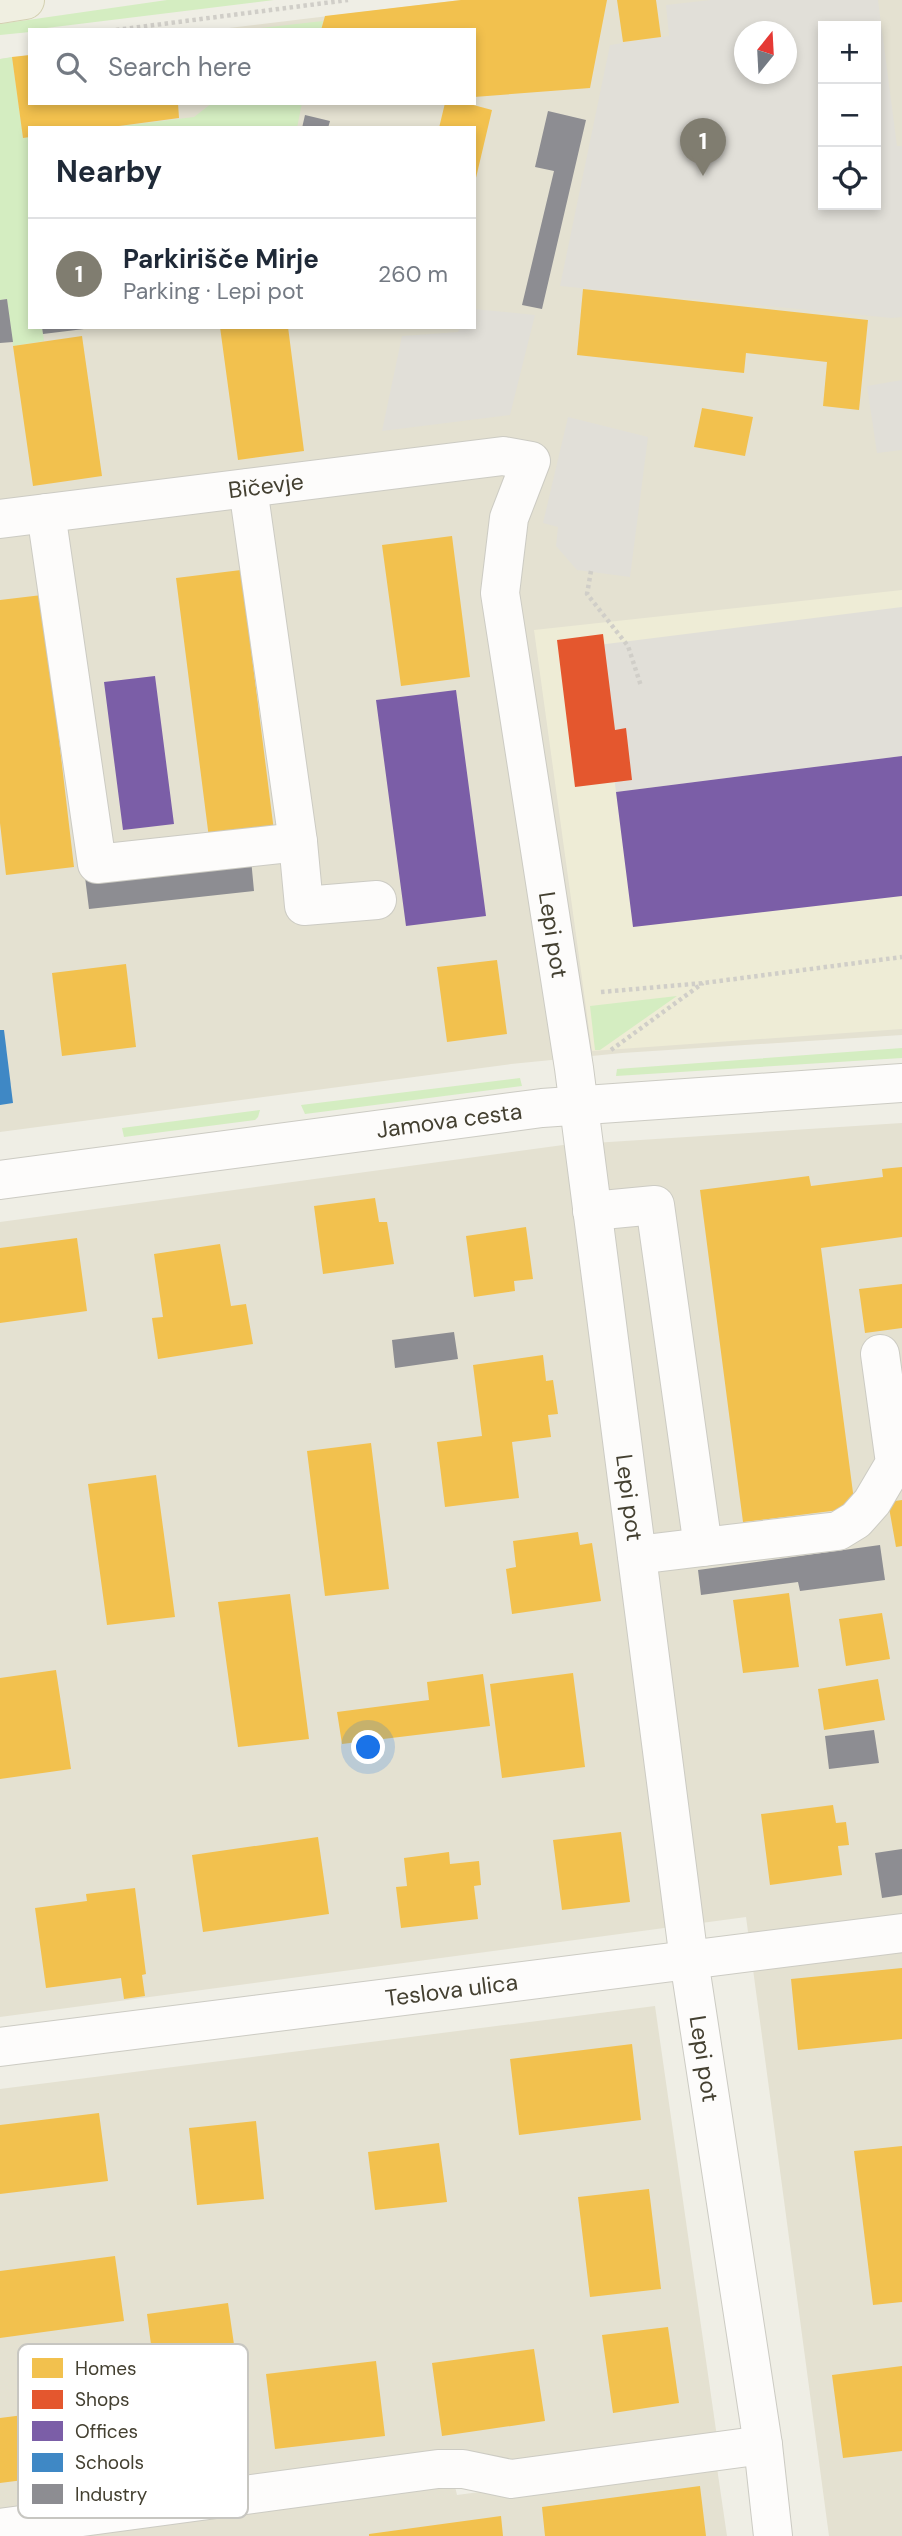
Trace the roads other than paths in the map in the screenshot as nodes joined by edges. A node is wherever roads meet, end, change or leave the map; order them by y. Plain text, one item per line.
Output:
1 (25, 0) edge
2 (0, 4) edge
3 (531, 461) joint
4 (248, 488) junction
5 (46, 513) junction
6 (0, 519) edge
7 (298, 842) junction
8 (377, 900) dead end
9 (902, 1083) edge
10 (579, 1105) junction
11 (0, 1180) edge
12 (592, 1211) junction
13 (880, 1354) dead end
14 (703, 1547) junction
15 (636, 1555) junction
16 (902, 1933) edge
17 (689, 1960) junction
18 (0, 2047) edge
19 (763, 2445) junction
20 (248, 2495) edge
21 (74, 2518) edge
22 (0, 2528) edge
23 (773, 2536) edge

1 - 2 main road
3 - 4 street, Bičevje
3 - 10 street, Lepi pot
4 - 5 street, Bičevje
4 - 7 street
5 - 6 street, Bičevje
5 - 7 street
7 - 8 street
9 - 10 street, Jamova cesta
10 - 11 street, Jamova cesta
10 - 12 street, Lepi pot
12 - 14 street
12 - 15 street, Lepi pot
13 - 14 street
14 - 15 street
15 - 17 street, Lepi pot
16 - 17 street, Teslova ulica
17 - 18 street, Teslova ulica
17 - 19 street, Lepi pot
19 - 20 street
19 - 23 street, Lepi pot
21 - 22 street

